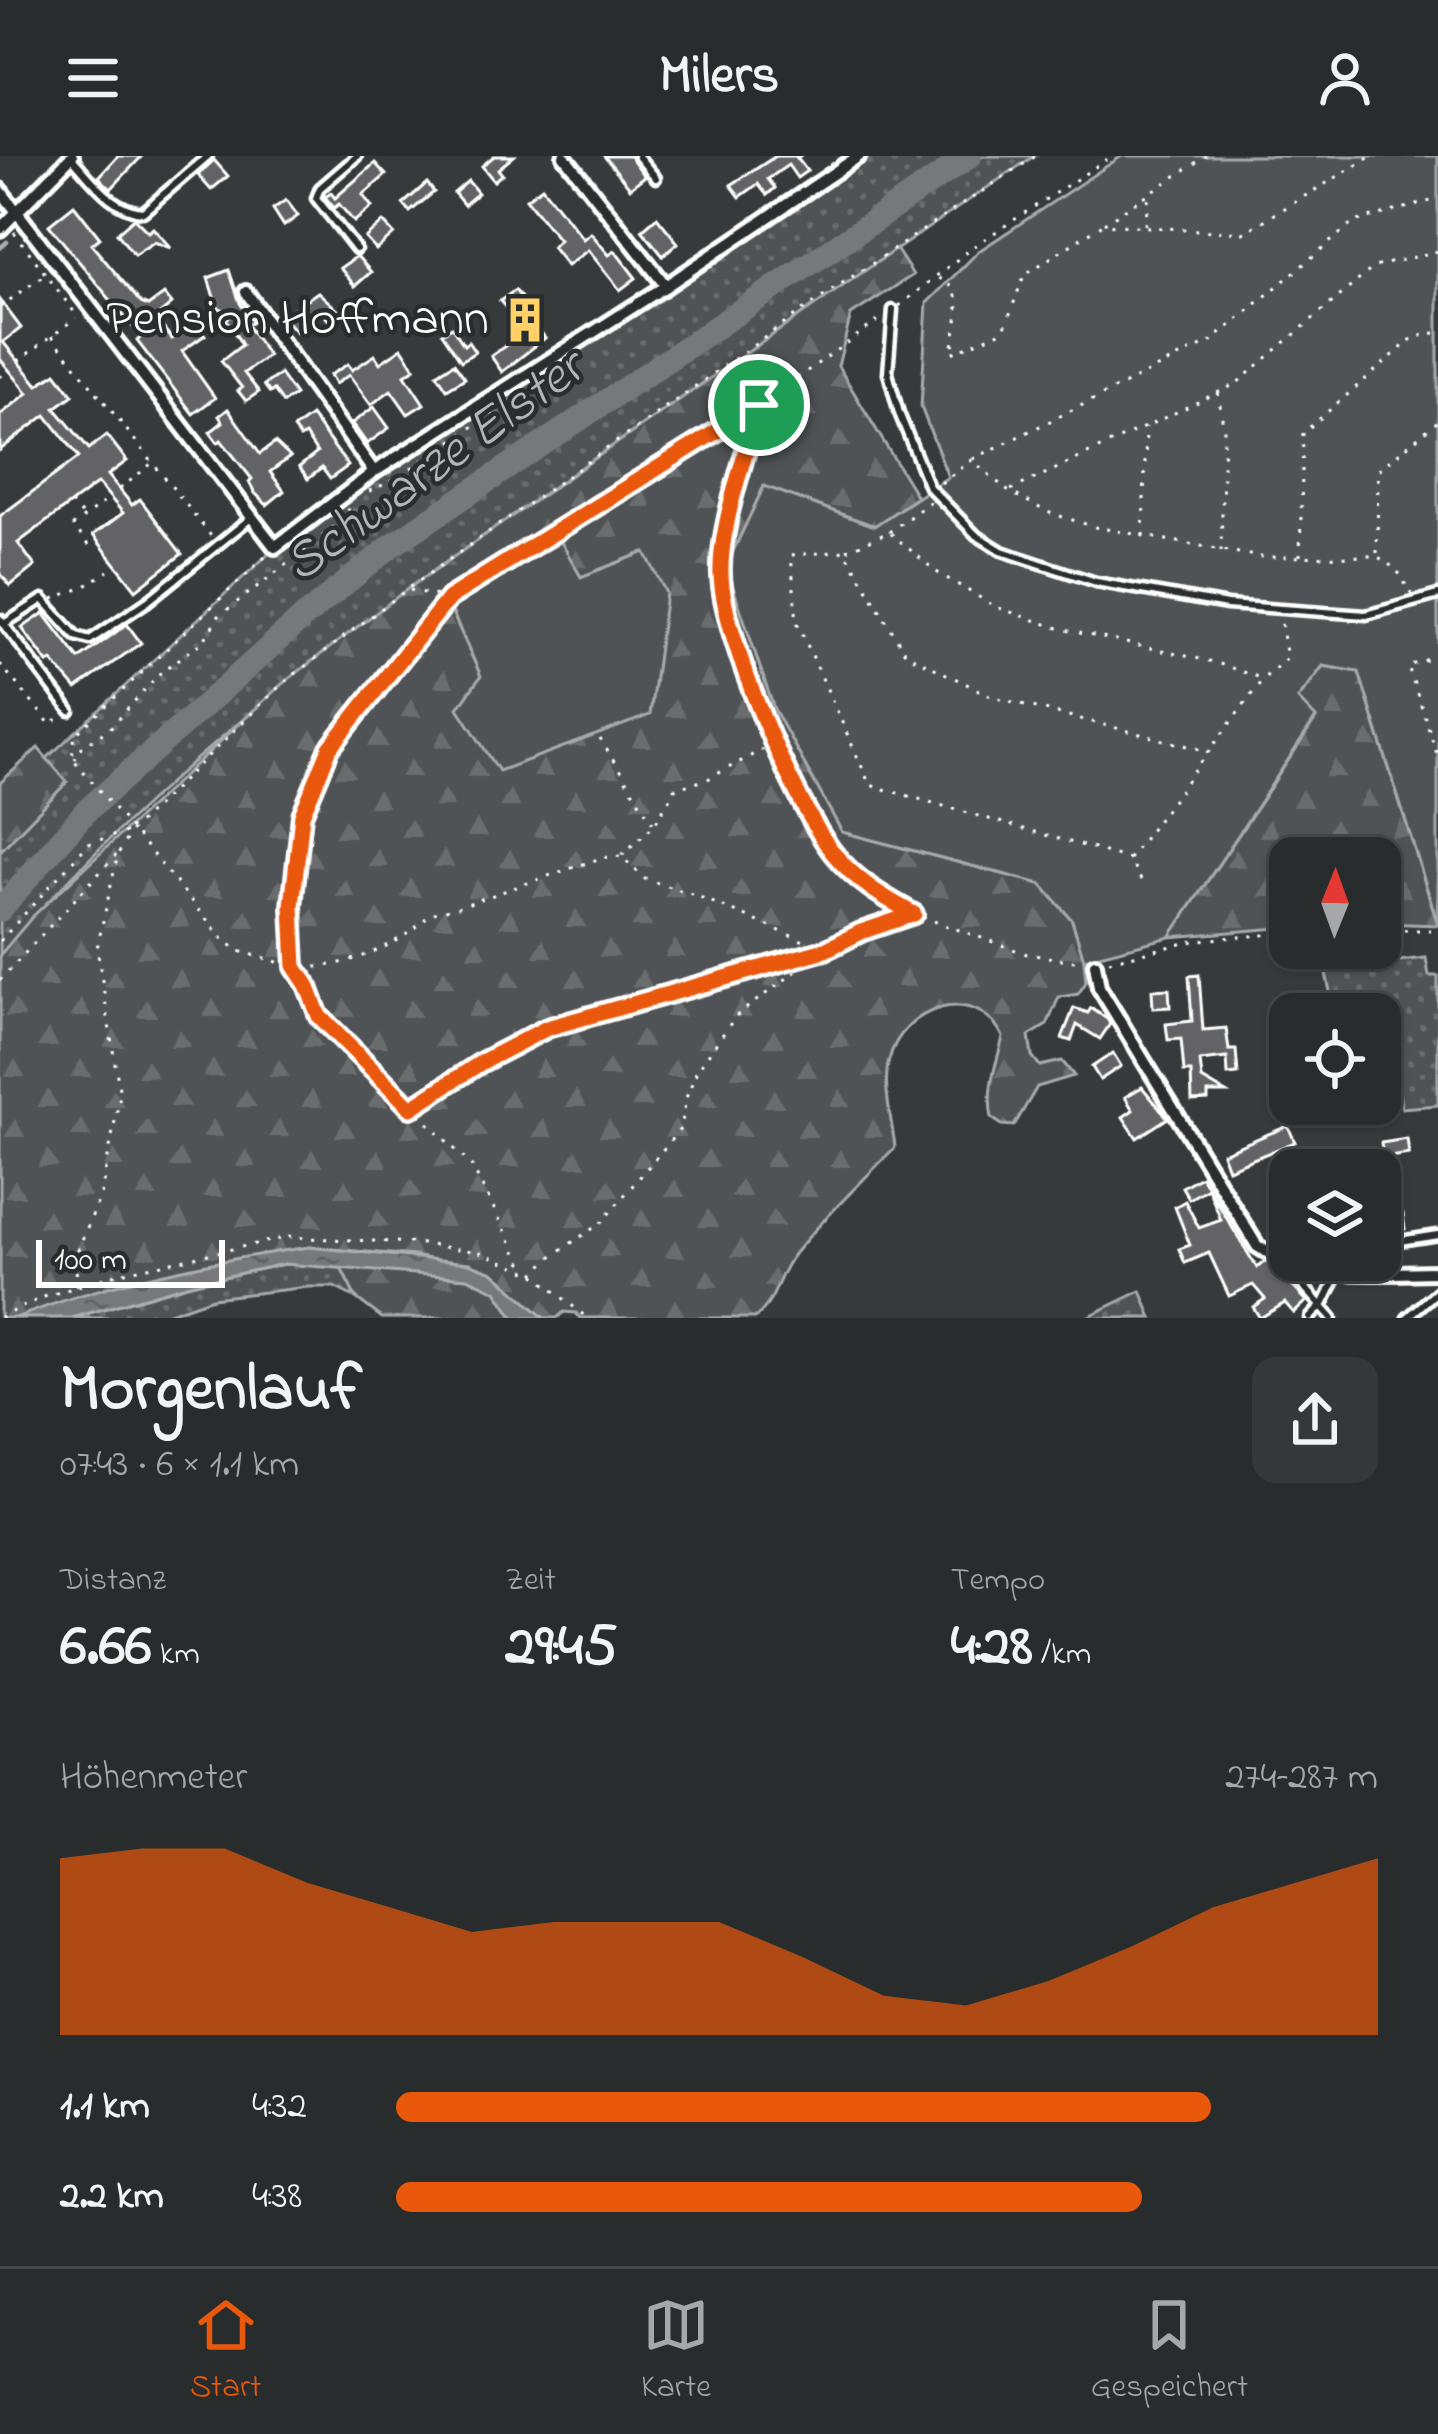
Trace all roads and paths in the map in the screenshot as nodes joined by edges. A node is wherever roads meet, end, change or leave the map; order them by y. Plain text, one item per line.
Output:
1 (72, 156) edge
2 (208, 156) edge
3 (357, 156) edge
4 (638, 156) edge
5 (859, 156) edge
6 (1036, 156) edge
7 (1112, 156) edge
8 (1206, 156) edge
9 (1372, 156) edge
10 (568, 157) edge
11 (656, 178) dead end
12 (0, 190) edge
13 (1149, 194) junction
14 (1438, 199) edge
15 (18, 212) junction
16 (1103, 224) junction
17 (3, 226) edge
18 (1145, 226) junction
19 (356, 249) dead end
20 (1438, 251) edge
21 (45, 274) junction
22 (937, 277) junction
23 (666, 286) junction
24 (246, 292) dead end
25 (0, 308) edge
26 (893, 310) junction
27 (1438, 332) edge
28 (52, 336) junction
29 (18, 361) dead end
30 (8, 370) dead end
31 (0, 377) edge
32 (539, 382) dead end
33 (1218, 393) junction
34 (759, 405) junction
35 (1438, 421) edge
36 (1146, 427) junction
37 (972, 460) junction
38 (153, 462) junction
39 (374, 472) junction
40 (120, 489) dead end
41 (1008, 491) junction
42 (938, 496) junction
43 (110, 498) dead end
44 (71, 503) dead end
45 (252, 517) junction
46 (84, 518) junction
47 (889, 532) junction
48 (1143, 538) junction
49 (218, 544) junction
50 (88, 545) dead end
51 (275, 547) junction
52 (845, 551) junction
53 (1221, 553) junction
54 (1377, 556) junction
55 (1300, 558) junction
56 (108, 571) dead end
57 (406, 590) junction
58 (1438, 595) edge
59 (449, 598) junction
60 (1416, 601) junction
61 (46, 602) junction
62 (1280, 608) junction
63 (2, 622) edge
64 (1438, 656) edge
65 (0, 664) edge
66 (1263, 679) junction
67 (70, 711) joint
68 (600, 739) dead end
69 (773, 745) junction
70 (1212, 752) junction
71 (1438, 757) edge
72 (74, 760) junction
73 (653, 825) junction
74 (131, 831) junction
75 (118, 854) junction
76 (621, 856) junction
77 (1129, 860) junction
78 (1141, 880) dead end
79 (914, 914) junction
80 (1401, 929) edge
81 (1438, 930) edge
82 (1269, 935) edge
83 (0, 941) edge
84 (825, 950) junction
85 (1095, 964) junction
86 (295, 967) junction
87 (0, 980) edge
88 (411, 1108) junction
89 (1438, 1235) edge
90 (1401, 1241) edge
91 (1269, 1251) edge
92 (525, 1268) junction
93 (1401, 1272) edge
94 (1438, 1272) edge
95 (534, 1274) junction
96 (1298, 1281) edge
97 (1334, 1281) edge
98 (76, 1286) junction
99 (1438, 1292) edge
100 (1321, 1306) junction
101 (0, 1317) edge
102 (587, 1318) edge
103 (1310, 1318) edge
104 (1332, 1318) edge
105 (1407, 1318) edge

1 - 2 lane
1 - 15 street
3 - 19 lane
4 - 11 lane
5 - 23 street
6 - 57 path
7 - 22 path
8 - 13 path
9 - 18 path
10 - 23 street
12 - 15 street
13 - 16 path
13 - 18 path
14 - 37 path
15 - 17 street
15 - 45 street
16 - 18 path
16 - 22 path
17 - 21 path
20 - 33 path
21 - 25 path
21 - 28 path
22 - 26 path
23 - 39 street
24 - 39 street
26 - 34 path
26 - 42 lane
27 - 55 path
28 - 29 path
28 - 38 path
30 - 31 path
32 - 72 path
33 - 36 path
33 - 53 path
34 - 59 path
34 - 69 path
35 - 54 path
36 - 41 path
36 - 48 path
37 - 41 path
37 - 42 path
38 - 40 path
38 - 49 path
39 - 51 street
41 - 48 path
42 - 47 path
42 - 62 lane
43 - 46 path
44 - 46 path
45 - 49 lane
45 - 51 street
46 - 50 path
47 - 52 path
47 - 66 path
48 - 53 path
49 - 61 lane
51 - 72 path
52 - 70 path
52 - 77 path
53 - 55 path
54 - 55 path
54 - 60 path
56 - 61 path
57 - 59 path
57 - 74 path
58 - 60 lane
59 - 86 path
60 - 62 lane
61 - 63 lane
62 - 66 path
63 - 67 lane
64 - 71 path
65 - 67 path
66 - 70 path
68 - 73 path
69 - 73 path
69 - 79 path
70 - 77 path
72 - 74 path
73 - 76 path
74 - 75 path
74 - 83 path
74 - 86 path
75 - 87 path
75 - 98 path
76 - 84 path
76 - 86 path
77 - 78 path
79 - 84 path
79 - 85 path
80 - 81 path
82 - 85 path
84 - 88 path
84 - 95 path
85 - 91 street
86 - 88 path
88 - 92 path
89 - 90 lane
92 - 95 path
92 - 98 path
93 - 94 street
95 - 102 path
96 - 100 lane
97 - 100 lane
98 - 101 path
99 - 105 lane
100 - 103 lane
100 - 104 lane

